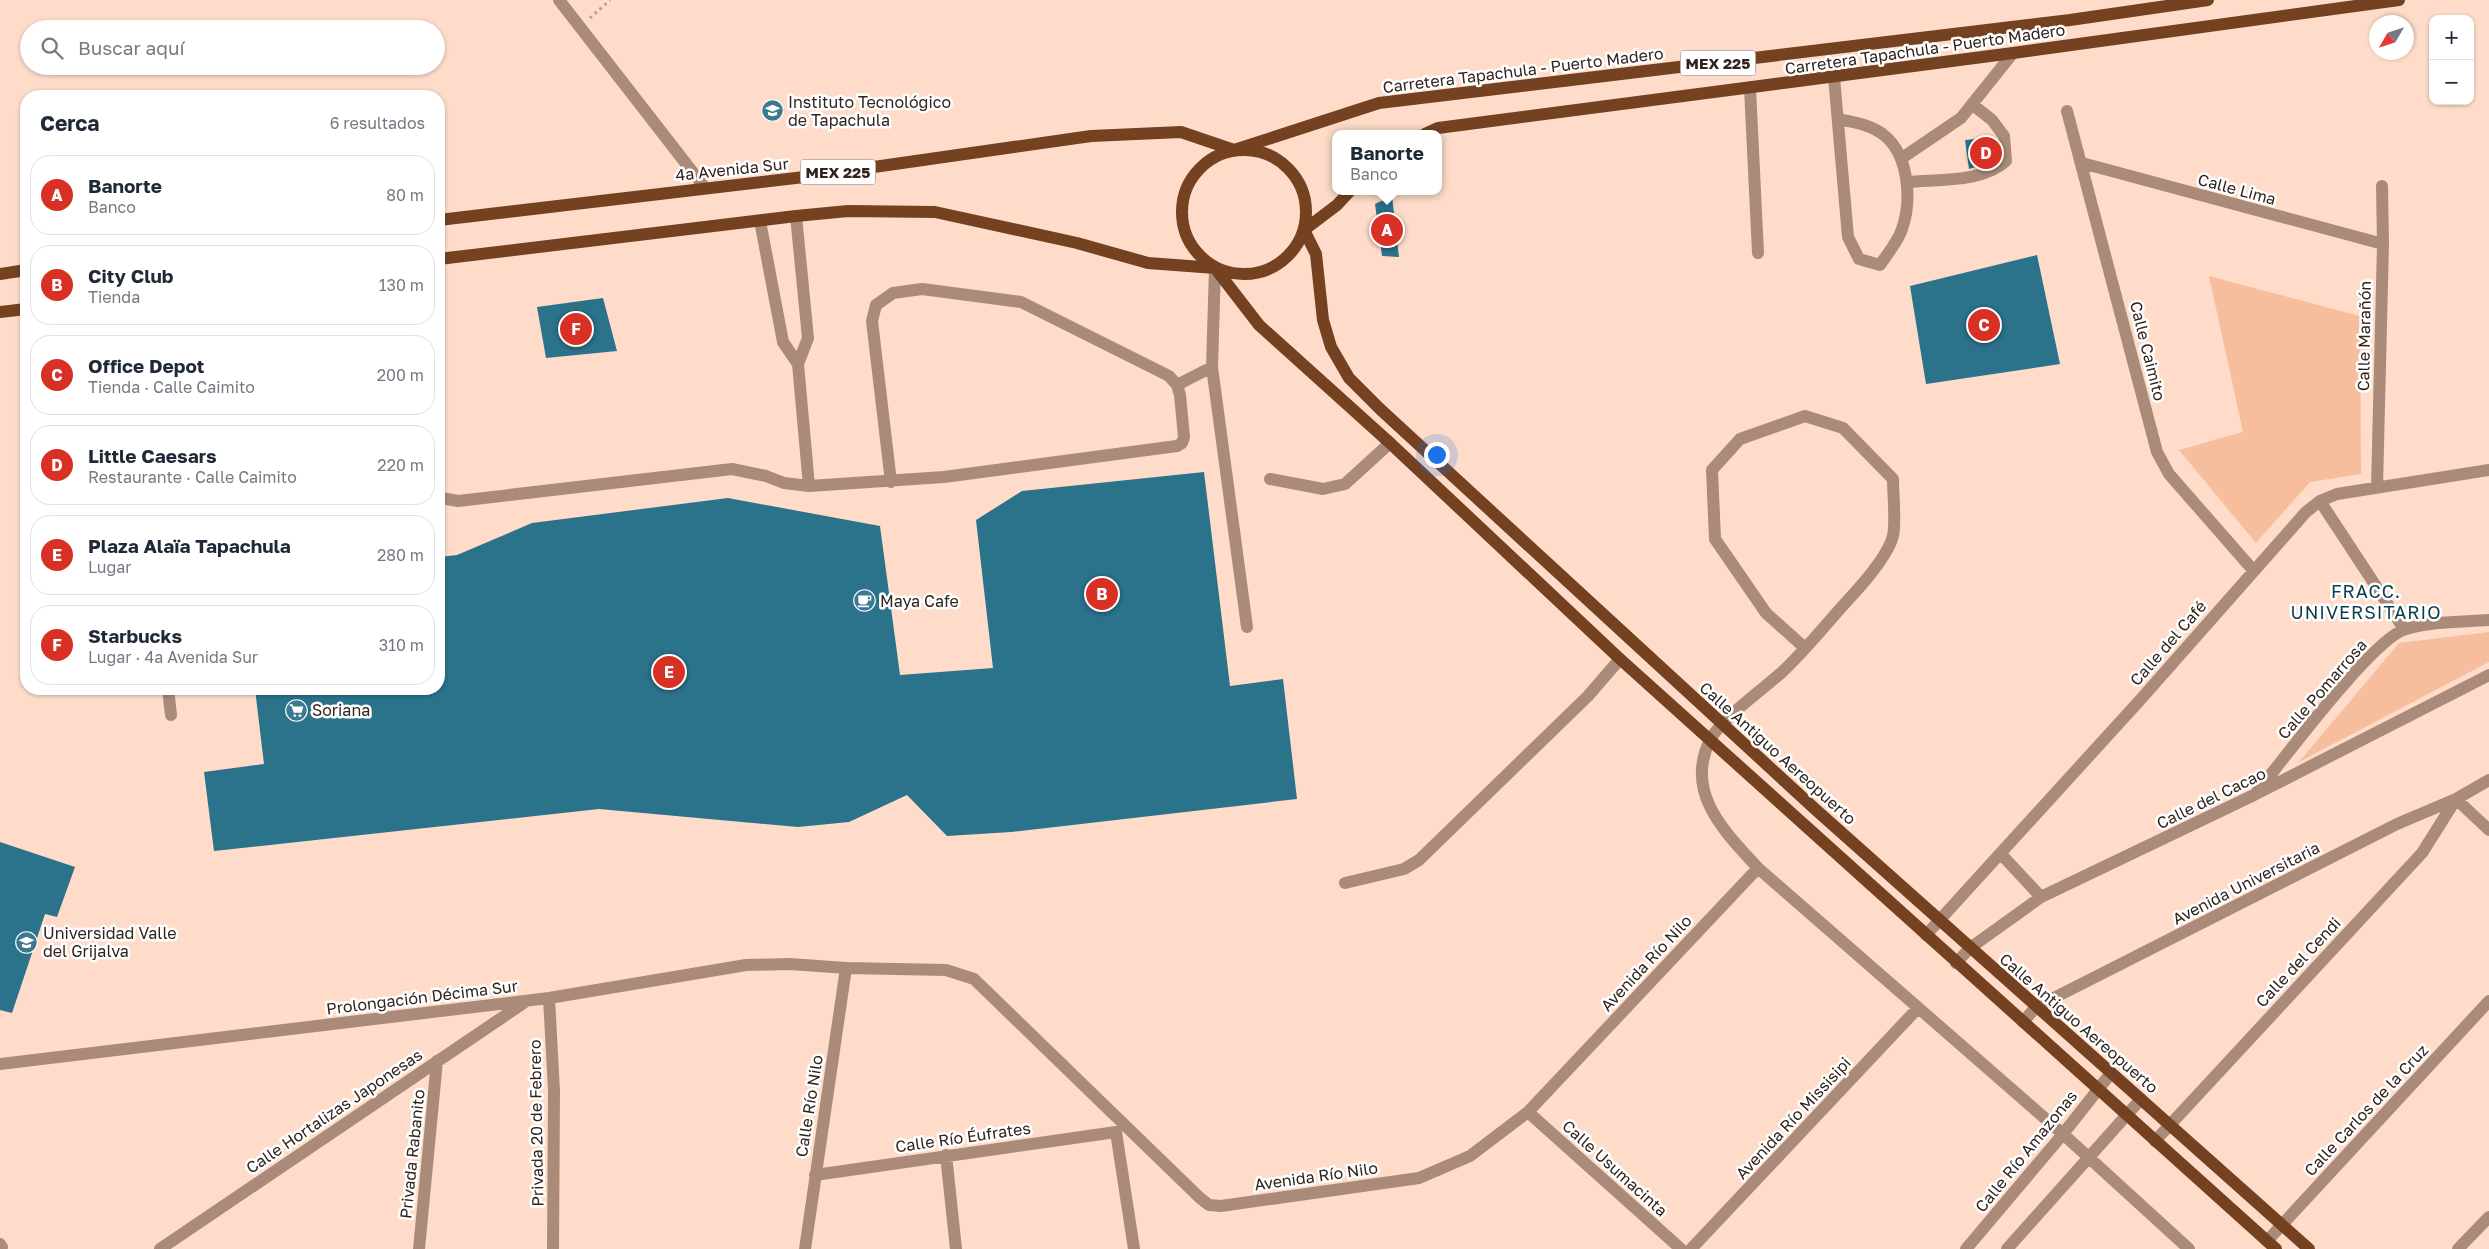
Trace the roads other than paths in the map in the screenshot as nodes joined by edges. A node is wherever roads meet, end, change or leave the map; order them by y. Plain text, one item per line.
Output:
1 (559, 0) edge
2 (2208, 0) edge
3 (2399, 0) edge
4 (2013, 54) junction
5 (1834, 77) junction
6 (1750, 88) junction
7 (1973, 105) junction
8 (2067, 111) dead end
9 (1838, 120) junction
10 (1434, 130) edge
11 (1234, 150) junction
12 (1902, 158) junction
13 (2082, 163) junction
14 (1907, 182) junction
15 (2382, 186) dead end
16 (704, 188) junction
17 (1346, 195) edge
18 (796, 216) junction
19 (445, 219) edge
20 (760, 221) junction
21 (1304, 230) junction
22 (2383, 244) junction
23 (1758, 252) dead end
24 (445, 259) edge
25 (1216, 268) junction
26 (20, 271) edge
27 (0, 274) edge
28 (20, 310) edge
29 (0, 312) edge
30 (798, 364) junction
31 (1212, 367) junction
32 (1176, 385) junction
33 (1390, 443) junction
34 (2489, 470) edge
35 (1270, 478) dead end
36 (891, 482) junction
37 (809, 486) junction
38 (2377, 487) junction
39 (445, 499) edge
40 (2320, 501) junction
41 (2253, 570) junction
42 (2489, 620) edge
43 (1247, 627) dead end
44 (2404, 629) junction
45 (1805, 648) junction
46 (1620, 659) junction
47 (2489, 675) edge
48 (169, 695) edge
49 (171, 715) dead end
50 (1723, 725) junction
51 (1710, 740) junction
52 (2489, 780) edge
53 (2254, 796) junction
54 (2456, 799) junction
55 (2489, 830) edge
56 (2001, 854) junction
57 (1758, 868) junction
58 (1345, 883) dead end
59 (2041, 897) junction
60 (1939, 920) junction
61 (1926, 935) junction
62 (1970, 948) junction
63 (1956, 963) junction
64 (846, 968) junction
65 (549, 998) junction
66 (527, 1000) junction
67 (2489, 1001) edge
68 (2036, 1007) junction
69 (1918, 1008) junction
70 (2023, 1022) junction
71 (437, 1061) junction
72 (0, 1064) edge
73 (2111, 1073) junction
74 (2097, 1089) junction
75 (2141, 1099) junction
76 (1528, 1112) junction
77 (2127, 1116) junction
78 (2170, 1124) junction
79 (1120, 1127) junction
80 (2063, 1134) junction
81 (2155, 1141) junction
82 (946, 1155) junction
83 (2090, 1158) junction
84 (815, 1175) junction
85 (2489, 1217) edge
86 (2282, 1225) junction
87 (2272, 1245) edge
88 (160, 1249) edge
89 (419, 1249) edge
90 (553, 1249) edge
91 (805, 1249) edge
92 (956, 1249) edge
93 (1134, 1249) edge
94 (1681, 1249) edge
95 (1691, 1249) edge
96 (1966, 1249) edge
97 (2007, 1249) edge
98 (2189, 1249) edge
99 (2309, 1249) edge
100 (2458, 1249) edge

1 - 16 street
2 - 11 main road, Carretera Tapachula - Puerto Madero / MEX 225
3 - 4 main road, Carretera Tapachula - Puerto Madero / MEX 225
4 - 5 main road, Carretera Tapachula - Puerto Madero / MEX 225
4 - 7 street
5 - 6 main road, Carretera Tapachula - Puerto Madero / MEX 225
5 - 9 street
6 - 10 main road, Carretera Tapachula - Puerto Madero / MEX 225
6 - 23 street
7 - 12 street
7 - 14 street
8 - 13 street, Calle Caimito
9 - 12 street
9 - 14 street
11 - 16 main road, 4a Avenida Sur / MEX 225
11 - 21 main road
11 - 25 main road
12 - 14 street
13 - 22 street, Calle Lima
13 - 41 street, Calle Caimito
15 - 22 street, Calle Marañón
16 - 19 main road, 4a Avenida Sur / MEX 225
17 - 21 main road
18 - 20 main road
18 - 25 main road
18 - 30 street
20 - 24 main road
20 - 30 street
21 - 25 main road
21 - 50 main road, Calle Antiguo Aereopuerto
22 - 38 street, Calle Marañón
25 - 31 street
25 - 33 main road
26 - 27 main road
28 - 29 main road
30 - 37 street
31 - 32 street
31 - 43 street
32 - 36 street
32 - 36 street
33 - 35 street
33 - 46 main road
34 - 38 street, Calle del Café
36 - 37 street
37 - 39 street
38 - 40 street, Calle del Café
40 - 41 street, Calle del Café
40 - 44 street
41 - 56 street, Calle del Café
42 - 44 street, Calle Pomarrosa
44 - 53 street, Calle Pomarrosa
45 - 45 street
45 - 50 street
46 - 51 main road
46 - 58 street
47 - 53 street, Calle del Cacao
48 - 49 street
50 - 51 street
50 - 60 main road, Calle Antiguo Aereopuerto
51 - 57 street
51 - 61 main road
52 - 54 street, Avenida Universitaria
53 - 59 street, Calle del Cacao
54 - 55 street
54 - 68 street, Avenida Universitaria
54 - 78 street, Calle del Cendi
56 - 59 street
56 - 60 street, Calle del Café
57 - 69 street
57 - 76 street, Avenida Río Nilo
59 - 62 street, Calle del Cacao
60 - 61 street, Calle del Café
60 - 62 main road, Calle Antiguo Aereopuerto
61 - 63 main road
62 - 63 street, Calle del Cacao
62 - 68 main road, Calle Antiguo Aereopuerto
63 - 70 main road
64 - 65 street, Prolongación Décima Sur
64 - 79 street, Avenida Río Nilo
64 - 84 street, Calle Río Nilo
65 - 66 street, Prolongación Décima Sur
65 - 90 street, Privada 20 de Febrero
66 - 71 street, Calle Hortalizas Japonesas
66 - 72 street, Prolongación Décima Sur
67 - 86 street, Calle Carlos de la Cruz
68 - 70 street, Avenida Universitaria
68 - 73 main road, Calle Antiguo Aereopuerto
69 - 80 street
69 - 95 street, Avenida Río Missisipi
70 - 74 main road
71 - 88 street, Calle Hortalizas Japonesas
71 - 89 street, Privada Rabanito
73 - 74 street, Calle Río Amazonas
73 - 75 main road, Calle Antiguo Aereopuerto
74 - 77 main road
74 - 80 street, Calle Río Amazonas
75 - 77 street
75 - 78 main road, Calle Antiguo Aereopuerto
76 - 79 street, Avenida Río Nilo
76 - 94 street, Calle Usumacinta
77 - 81 main road
77 - 83 street
78 - 81 street, Calle del Cendi
78 - 86 main road, Calle Antiguo Aereopuerto
79 - 82 street, Calle Río Éufrates
79 - 93 street
80 - 83 street
80 - 96 street, Calle Río Amazonas
81 - 87 main road
82 - 84 street, Calle Río Éufrates
82 - 92 street
83 - 97 street
83 - 98 street
84 - 91 street, Calle Río Nilo
85 - 100 street
86 - 87 street, Calle Carlos de la Cruz
86 - 99 main road, Calle Antiguo Aereopuerto

